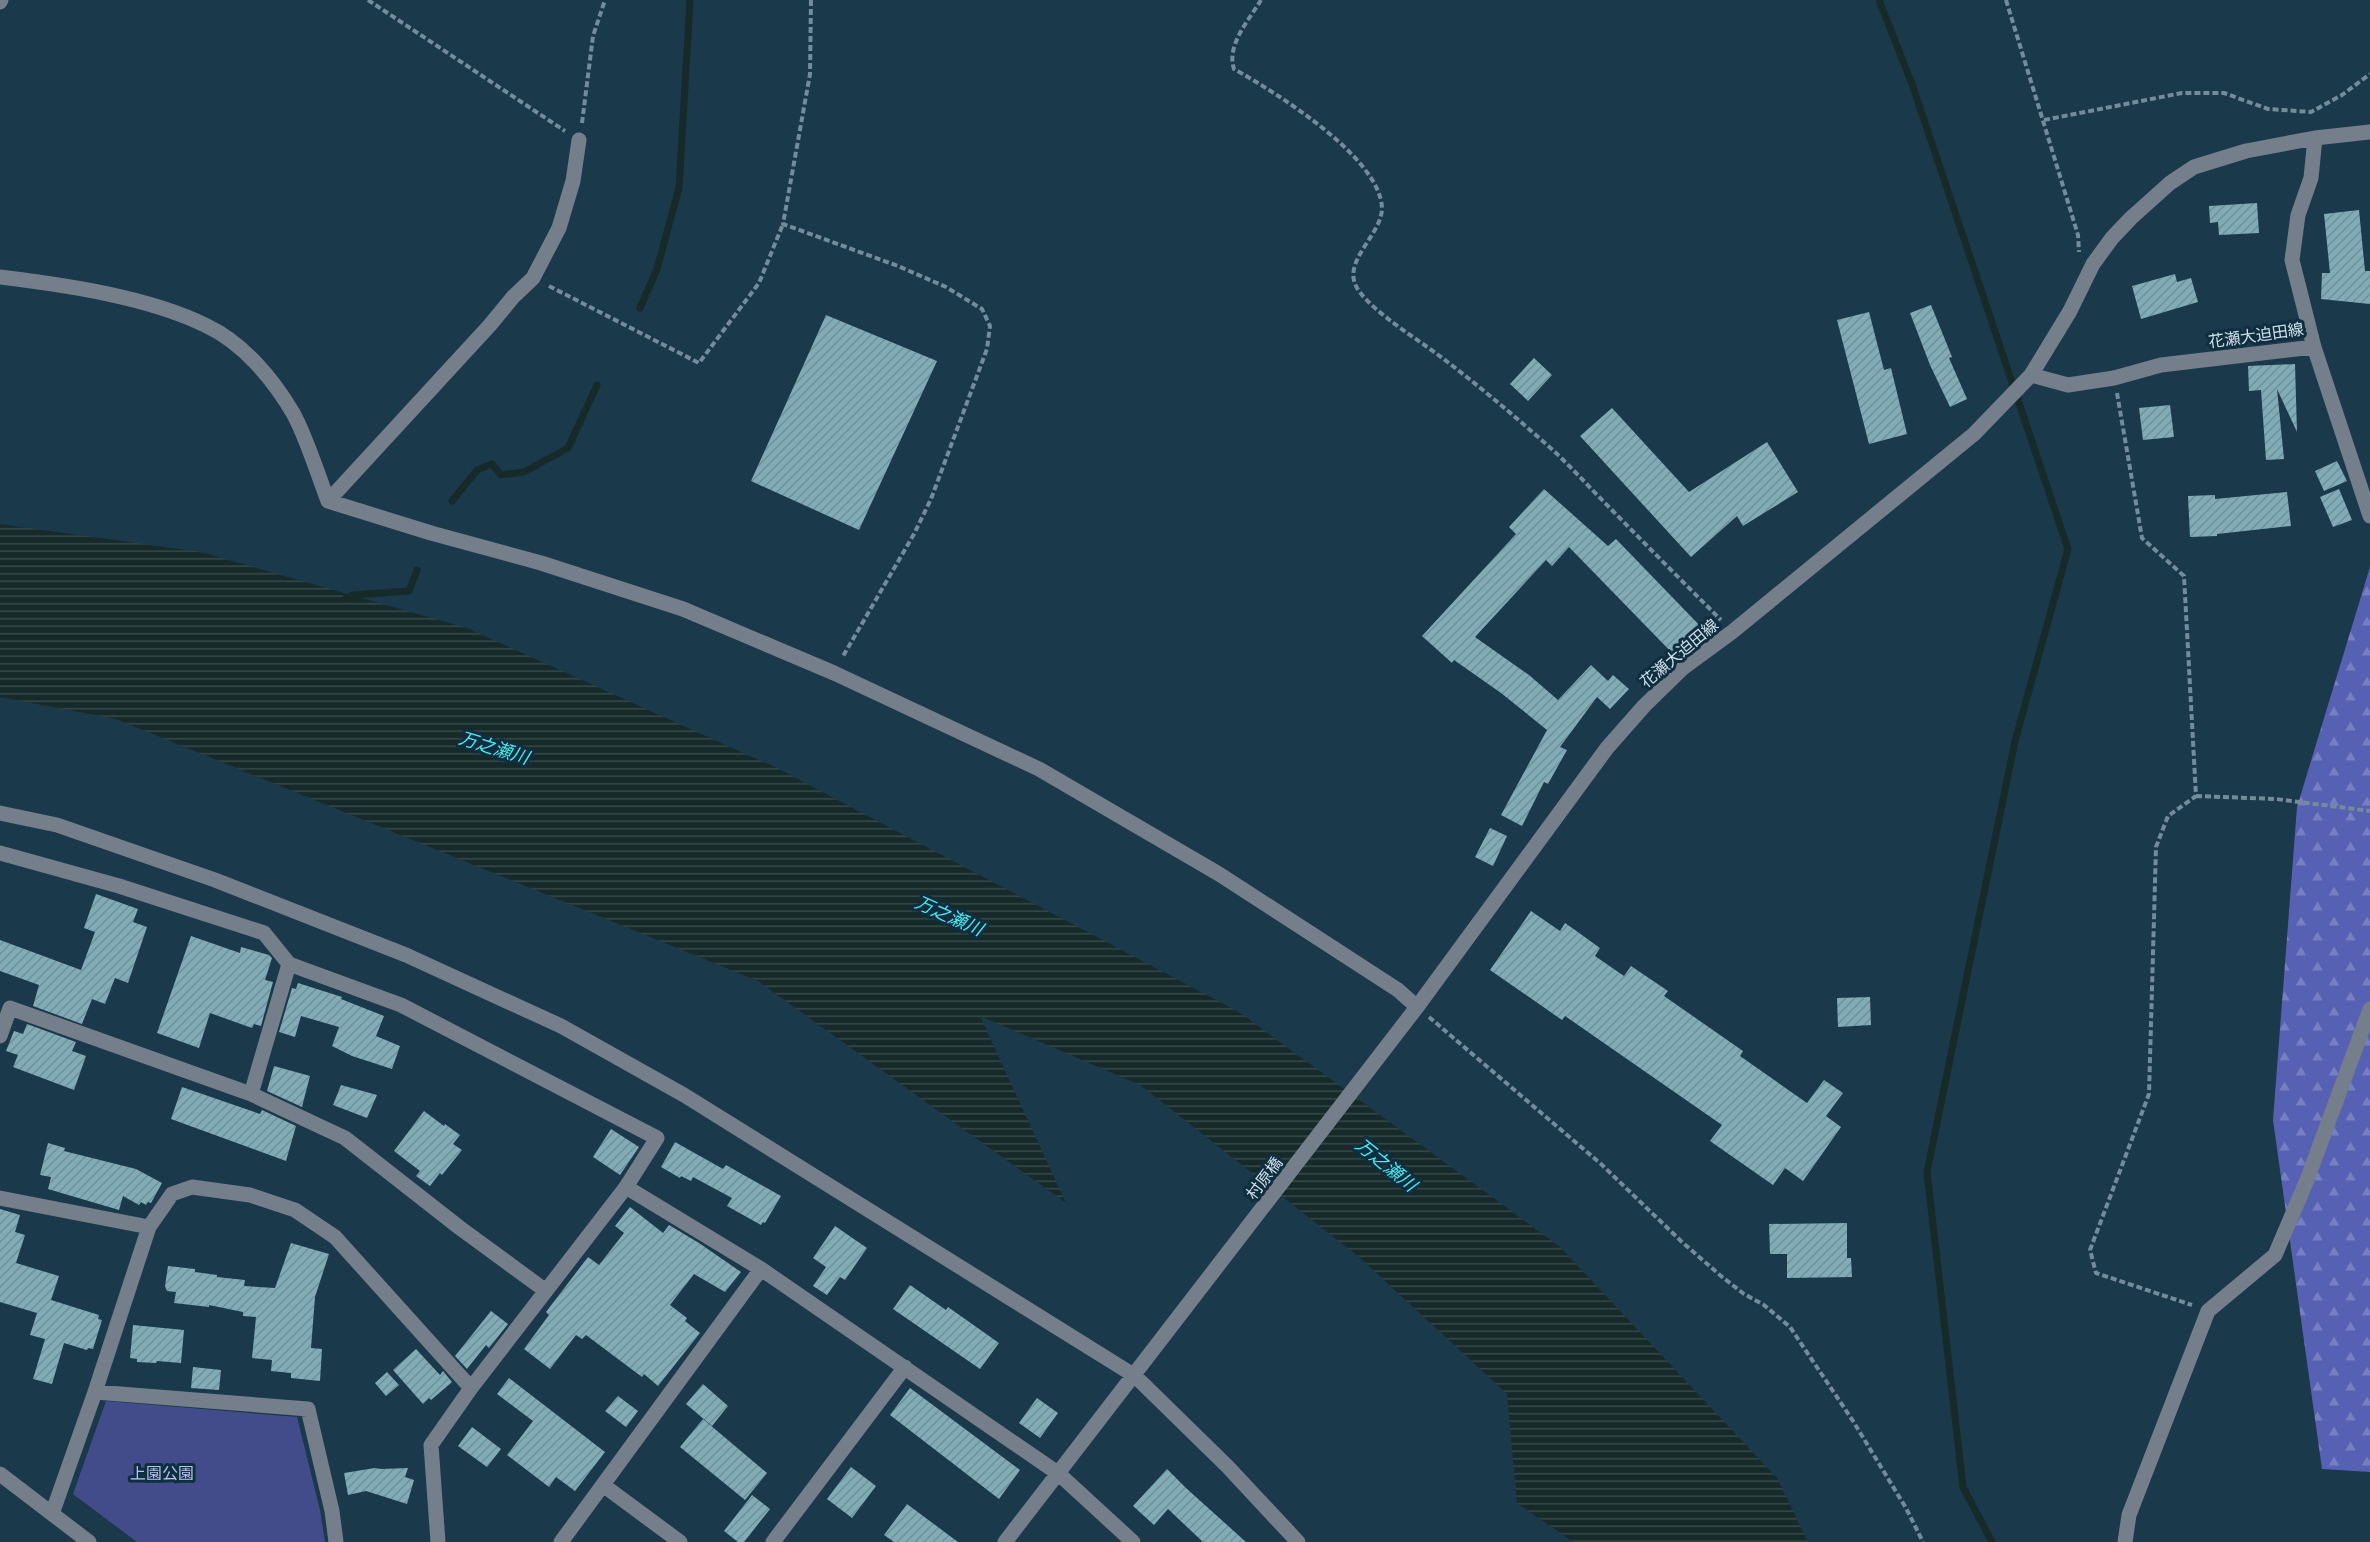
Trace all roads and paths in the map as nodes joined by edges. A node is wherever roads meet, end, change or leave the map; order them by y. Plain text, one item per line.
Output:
1 (368, 0) edge
2 (606, 0) edge
3 (811, 0) edge
4 (1261, 0) edge
5 (2006, 0) edge
6 (2370, 74) edge
7 (2044, 120) junction
8 (2370, 132) edge
9 (2315, 138) junction
10 (579, 140) junction
11 (783, 224) junction
12 (2079, 255) dead end
13 (0, 277) edge
14 (533, 278) junction
15 (2314, 347) junction
16 (2031, 375) junction
17 (2114, 378) junction
18 (328, 501) junction
19 (2370, 516) edge
20 (1732, 632) junction
21 (834, 673) junction
22 (2196, 796) junction
23 (2370, 811) edge
24 (0, 813) edge
25 (0, 853) edge
26 (290, 964) junction
27 (5, 1006) edge
28 (2370, 1010) edge
29 (1414, 1011) junction
30 (0, 1036) edge
31 (251, 1094) junction
32 (626, 1187) junction
33 (0, 1198) edge
34 (149, 1227) junction
35 (761, 1269) junction
36 (546, 1291) junction
37 (2208, 1311) junction
38 (905, 1366) junction
39 (1135, 1376) junction
40 (471, 1388) junction
41 (96, 1392) junction
42 (0, 1474) edge
43 (1059, 1474) junction
44 (603, 1485) junction
45 (52, 1514) junction
46 (89, 1542) edge
47 (336, 1542) edge
48 (438, 1542) edge
49 (561, 1542) edge
50 (680, 1542) edge
51 (773, 1542) edge
52 (1005, 1542) edge
53 (1133, 1542) edge
54 (1298, 1542) edge
55 (1923, 1542) edge
56 (2125, 1542) edge

1 - 10 path
2 - 10 path
3 - 11 path
4 - 20 path
5 - 7 path
6 - 7 path
7 - 12 path
8 - 9 street, 花瀬大迫田線
9 - 15 street, 花瀬大迫田線
9 - 16 street, 花瀬大迫田線
10 - 14 street
11 - 14 path
11 - 21 path
13 - 18 street
14 - 18 street
15 - 17 street, 花瀬大迫田線
15 - 19 street
16 - 17 street, 花瀬大迫田線
16 - 20 street, 花瀬大迫田線
17 - 22 path
18 - 21 street
20 - 29 street, 花瀬大迫田線
21 - 29 street
22 - 23 path
22 - 37 path
24 - 39 street
25 - 26 street
26 - 31 street
26 - 32 street
27 - 30 street
27 - 31 street
28 - 37 street
29 - 39 street, 村原橋
29 - 55 path
31 - 36 street
32 - 35 street
32 - 36 street
33 - 34 street
34 - 40 street
34 - 41 street
35 - 38 street
35 - 44 street
36 - 40 street
37 - 56 street
38 - 43 street
38 - 51 street
39 - 43 street, 村原橋
39 - 54 street
40 - 48 street
41 - 45 street
41 - 47 street
42 - 45 street
43 - 52 street, 村原橋
43 - 53 street
44 - 49 street
44 - 50 street
45 - 46 street

